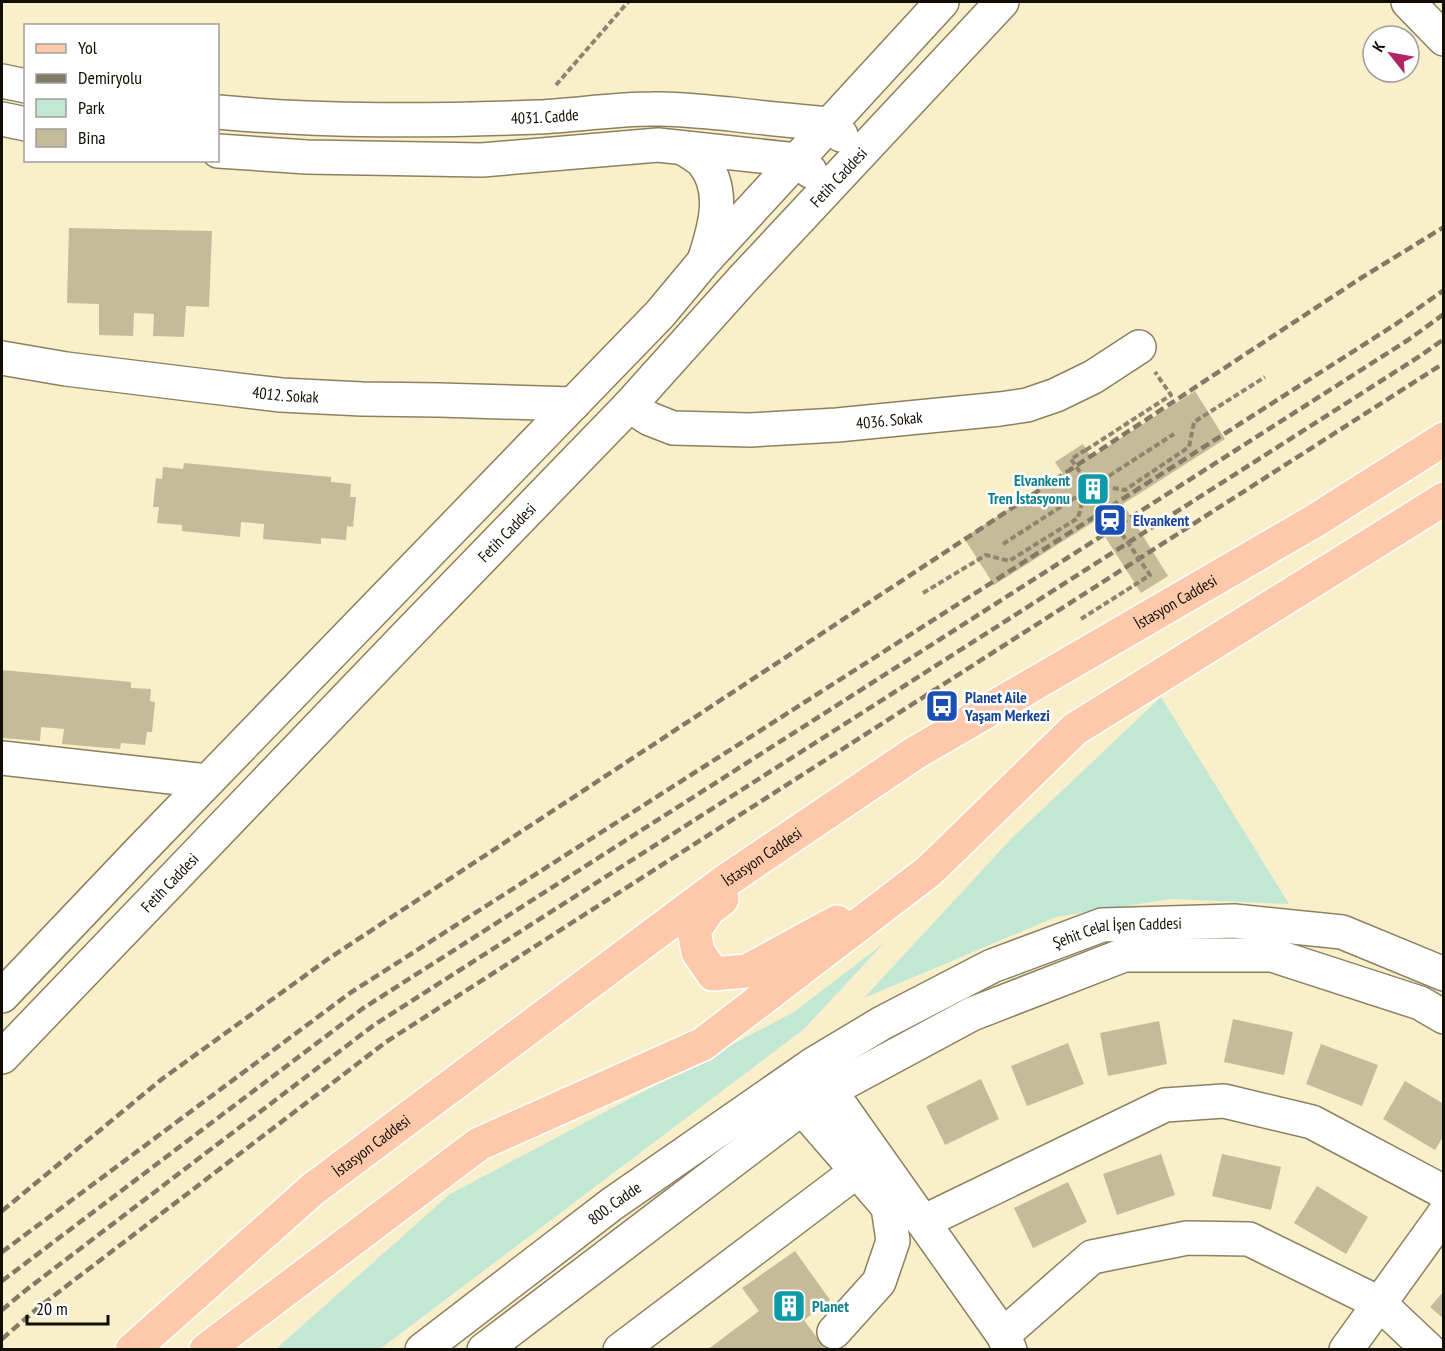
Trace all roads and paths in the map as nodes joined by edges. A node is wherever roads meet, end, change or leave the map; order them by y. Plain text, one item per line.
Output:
1 (628, 2) edge
2 (942, 2) edge
3 (1002, 2) edge
4 (1408, 2) edge
5 (1443, 39) edge
6 (2, 81) edge
7 (24, 86) edge
8 (219, 112) edge
9 (542, 117) junction
10 (2, 119) edge
11 (24, 124) edge
12 (829, 124) junction
13 (683, 148) junction
14 (219, 150) edge
15 (861, 152) junction
16 (797, 160) junction
17 (829, 188) junction
18 (705, 260) junction
19 (1139, 347) dead end
20 (2, 358) edge
21 (1265, 377) dead end
22 (1171, 395) dead end
23 (573, 404) junction
24 (630, 406) junction
25 (1174, 434) dead end
26 (1443, 439) edge
27 (1095, 485) junction
28 (1090, 488) junction
29 (1085, 491) junction
30 (1443, 499) edge
31 (1003, 544) dead end
32 (923, 593) dead end
33 (1075, 622) dead end
34 (2, 758) edge
35 (207, 781) junction
36 (792, 836) junction
37 (929, 871) junction
38 (1443, 974) edge
39 (2, 996) edge
40 (1443, 1017) edge
41 (2, 1057) edge
42 (820, 1078) junction
43 (793, 1096) junction
44 (857, 1171) junction
45 (1443, 1192) edge
46 (1443, 1214) edge
47 (923, 1222) junction
48 (1379, 1303) junction
49 (834, 1332) dead end
50 (1006, 1342) edge
51 (132, 1350) edge
52 (206, 1350) edge
53 (422, 1350) edge
54 (484, 1350) edge
55 (620, 1350) edge
56 (1346, 1350) edge
57 (1429, 1350) edge

1 - 9 path
2 - 12 street
3 - 15 street, Fetih Caddesi
4 - 5 street
6 - 7 street
8 - 9 street, 4031. Cadde
9 - 12 street, 4031. Cadde
10 - 11 street
12 - 15 street
12 - 16 street
13 - 14 street
13 - 16 street
13 - 18 street
15 - 17 street, Fetih Caddesi
16 - 17 street
16 - 18 street
17 - 24 street, Fetih Caddesi
18 - 23 street
19 - 24 street, 4036. Sokak
20 - 23 street, 4012. Sokak
21 - 27 path
22 - 28 path, bridge
23 - 35 street
24 - 41 street, Fetih Caddesi
25 - 27 path
26 - 36 main road, İstasyon Caddesi
27 - 28 path, bridge
28 - 29 path, bridge
28 - 33 path, bridge
29 - 31 path
29 - 32 path
30 - 37 main road
34 - 35 street
35 - 39 street
36 - 37 main road
36 - 51 main road, İstasyon Caddesi
37 - 52 main road
38 - 42 street, Şehit Celal İşen Caddesi
40 - 42 street, Şehit Celal İşen Caddesi
42 - 43 street, 800. Cadde
42 - 47 street
43 - 44 street
43 - 53 street, 800. Cadde
43 - 54 street, 800. Cadde
44 - 49 street
44 - 55 street
45 - 47 street
46 - 48 street
47 - 50 street
48 - 50 street
48 - 56 street
48 - 57 street

